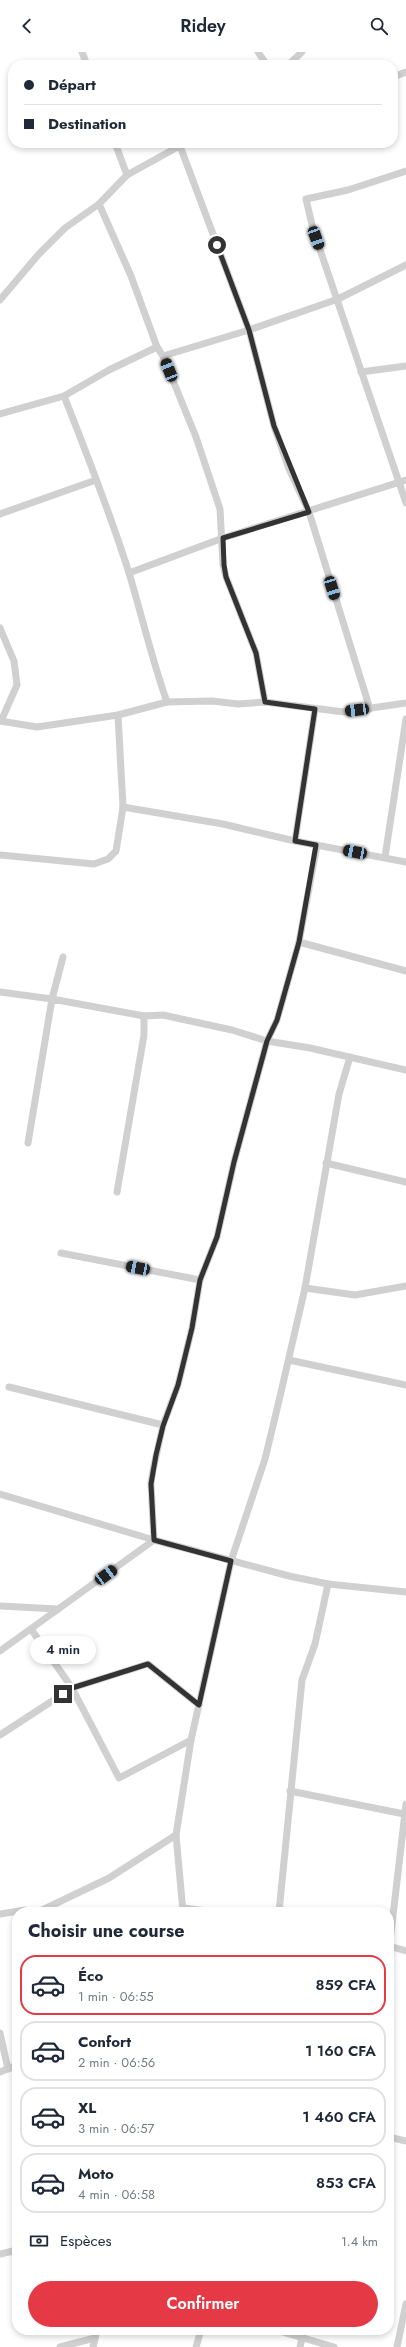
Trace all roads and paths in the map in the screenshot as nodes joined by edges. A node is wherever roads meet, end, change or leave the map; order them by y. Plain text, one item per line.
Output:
1 (302, 52) edge
2 (293, 60) edge
3 (117, 148) edge
4 (176, 148) edge
5 (183, 148) edge
6 (406, 171) edge
7 (127, 175) junction
8 (99, 204) junction
9 (406, 265) edge
10 (338, 299) junction
11 (0, 300) edge
12 (249, 330) junction
13 (157, 347) junction
14 (164, 356) junction
15 (406, 366) edge
16 (361, 372) junction
17 (64, 396) junction
18 (0, 414) edge
19 (96, 480) junction
20 (403, 481) edge
21 (406, 503) edge
22 (309, 512) junction
23 (0, 514) edge
24 (223, 538) junction
25 (129, 573) junction
26 (0, 628) edge
27 (167, 702) junction
28 (265, 702) junction
29 (406, 703) edge
30 (315, 709) junction
31 (370, 709) junction
32 (118, 715) junction
33 (406, 719) edge
34 (0, 722) edge
35 (123, 807) junction
36 (295, 841) junction
37 (316, 845) junction
38 (0, 855) edge
39 (385, 857) junction
40 (406, 862) edge
41 (299, 942) junction
42 (63, 957) dead end
43 (406, 971) edge
44 (0, 992) edge
45 (52, 999) junction
46 (144, 1016) junction
47 (267, 1041) junction
48 (350, 1057) junction
49 (406, 1070) edge
50 (28, 1143) dead end
51 (326, 1164) junction
52 (406, 1182) edge
53 (117, 1192) dead end
54 (61, 1253) dead end
55 (200, 1280) junction
56 (406, 1286) edge
57 (305, 1288) junction
58 (289, 1360) junction
59 (406, 1384) edge
60 (9, 1387) dead end
61 (163, 1426) junction
62 (0, 1494) edge
63 (154, 1540) junction
64 (231, 1561) junction
65 (328, 1584) junction
66 (406, 1592) edge
67 (0, 1606) edge
68 (58, 1609) junction
69 (31, 1629) junction
70 (0, 1651) edge
71 (72, 1688) junction
72 (199, 1705) junction
73 (0, 1735) edge
74 (191, 1740) junction
75 (290, 1791) junction
76 (406, 1804) edge
77 (404, 1814) junction
78 (176, 1836) junction
79 (48, 1907) edge
80 (184, 1907) edge
81 (279, 1907) edge
82 (394, 1907) edge
83 (12, 1911) edge
84 (0, 1914) edge
85 (394, 1949) edge
86 (406, 1950) edge
87 (0, 2033) edge
88 (12, 2068) edge
89 (8, 2070) junction
90 (0, 2072) edge
91 (394, 2138) edge
92 (406, 2141) edge
93 (12, 2251) edge
94 (0, 2254) edge
95 (406, 2304) edge
96 (96, 2335) edge
97 (200, 2335) edge
98 (290, 2335) edge
99 (303, 2335) edge
100 (95, 2338) junction
101 (302, 2339) junction
102 (60, 2347) edge
103 (93, 2347) edge
104 (196, 2347) edge
105 (300, 2347) edge
106 (334, 2347) edge
107 (397, 2347) edge

1 - 2 street
3 - 7 street
4 - 7 street
5 - 12 street
6 - 10 street
7 - 8 street
8 - 11 street
8 - 13 street
9 - 10 street
10 - 12 street
10 - 16 street
12 - 14 street
12 - 22 street
13 - 14 street
13 - 17 street
14 - 24 street
15 - 16 street
16 - 20 street
17 - 18 street
17 - 19 street
19 - 23 street
19 - 25 street
20 - 21 street
20 - 22 street
22 - 24 street
22 - 31 street
24 - 25 street
24 - 28 street
25 - 27 street
26 - 34 street
27 - 28 street
27 - 32 street
28 - 30 street
29 - 31 street
30 - 31 street
30 - 36 street
32 - 34 street
32 - 35 street
33 - 39 street
35 - 36 street
35 - 38 street
36 - 37 street
37 - 39 street
37 - 41 street
39 - 40 street
41 - 43 street
41 - 47 street
42 - 45 street
44 - 45 street
45 - 46 street
45 - 50 street
46 - 47 street
46 - 53 street
47 - 48 street
47 - 55 street
48 - 49 street
48 - 51 street
51 - 52 street
51 - 57 street
54 - 55 street
55 - 61 street
56 - 57 street
57 - 58 street
58 - 59 street
58 - 64 street
60 - 61 street
61 - 63 street
62 - 63 street
63 - 64 street
63 - 68 street
64 - 65 street
64 - 72 street
65 - 66 street
65 - 75 street
67 - 68 street
68 - 69 street
69 - 70 street
69 - 71 street
71 - 72 street
71 - 73 street
71 - 74 street
72 - 74 street
74 - 78 street
75 - 77 street
75 - 81 street
76 - 77 street
77 - 82 street
78 - 79 street
78 - 80 street
83 - 84 street
85 - 86 street
87 - 89 street
88 - 89 street
89 - 90 street
91 - 92 street
93 - 94 street
95 - 107 street
96 - 100 street
97 - 104 street
98 - 101 street
99 - 101 street
100 - 102 street
100 - 103 street
101 - 105 street
101 - 106 street

